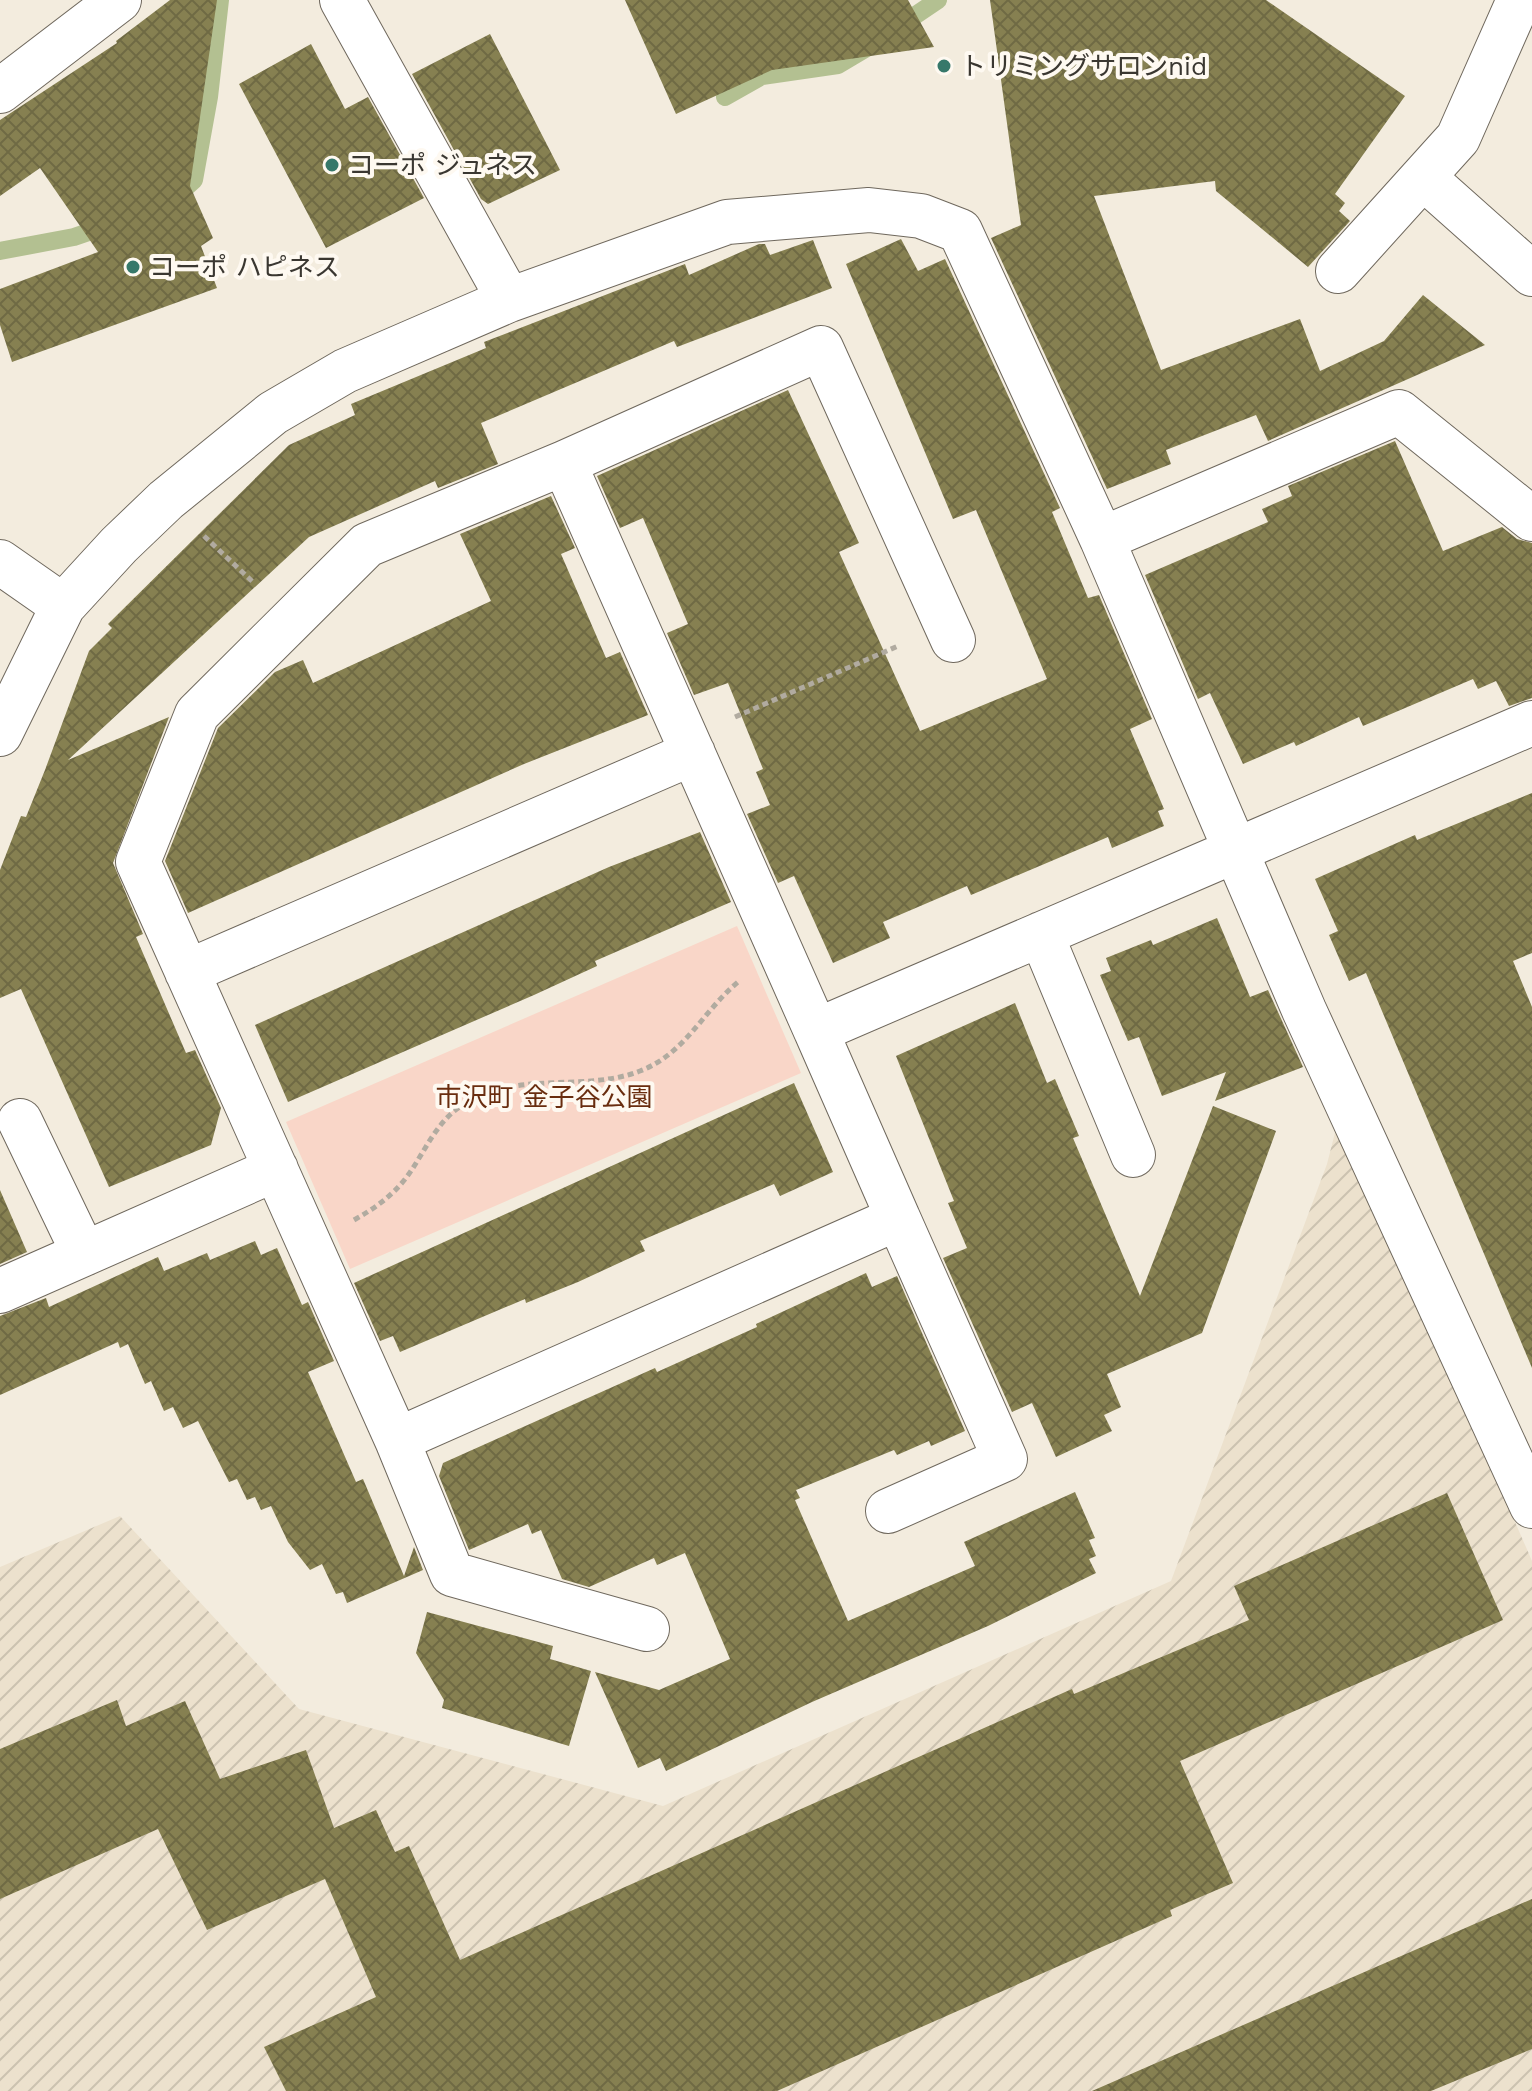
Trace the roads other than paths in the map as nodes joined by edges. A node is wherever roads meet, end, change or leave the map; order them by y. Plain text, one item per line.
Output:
1 (119, 0) edge
2 (342, 0) edge
3 (1519, 0) edge
4 (0, 91) edge
5 (1424, 178) junction
6 (1338, 271) dead end
7 (1532, 274) edge
8 (509, 300) junction
9 (564, 463) junction
10 (1532, 519) edge
11 (1102, 539) junction
12 (0, 562) edge
13 (63, 606) junction
14 (950, 632) road end
15 (1532, 723) edge
16 (0, 734) edge
17 (693, 753) junction
18 (1238, 849) junction
19 (1041, 934) junction
20 (187, 972) junction
21 (816, 1031) junction
22 (20, 1121) dead end
23 (1133, 1155) dead end
24 (276, 1169) junction
25 (898, 1218) junction
26 (84, 1254) junction
27 (0, 1291) edge
28 (397, 1440) junction
29 (1532, 1506) edge
30 (888, 1511) dead end
31 (647, 1629) dead end

1 - 4 street
2 - 8 street
3 - 5 street
5 - 6 street
5 - 7 street
8 - 11 street
8 - 13 street
9 - 14 street
9 - 17 street
9 - 20 street
10 - 11 street
11 - 18 street
12 - 13 street
13 - 16 street
15 - 18 street
17 - 20 street
17 - 21 street
18 - 19 street
18 - 29 street
19 - 21 street
19 - 23 street
20 - 24 street
21 - 25 street
22 - 26 street
24 - 26 street
24 - 28 street
25 - 28 street
25 - 30 street
26 - 27 street
28 - 31 street

